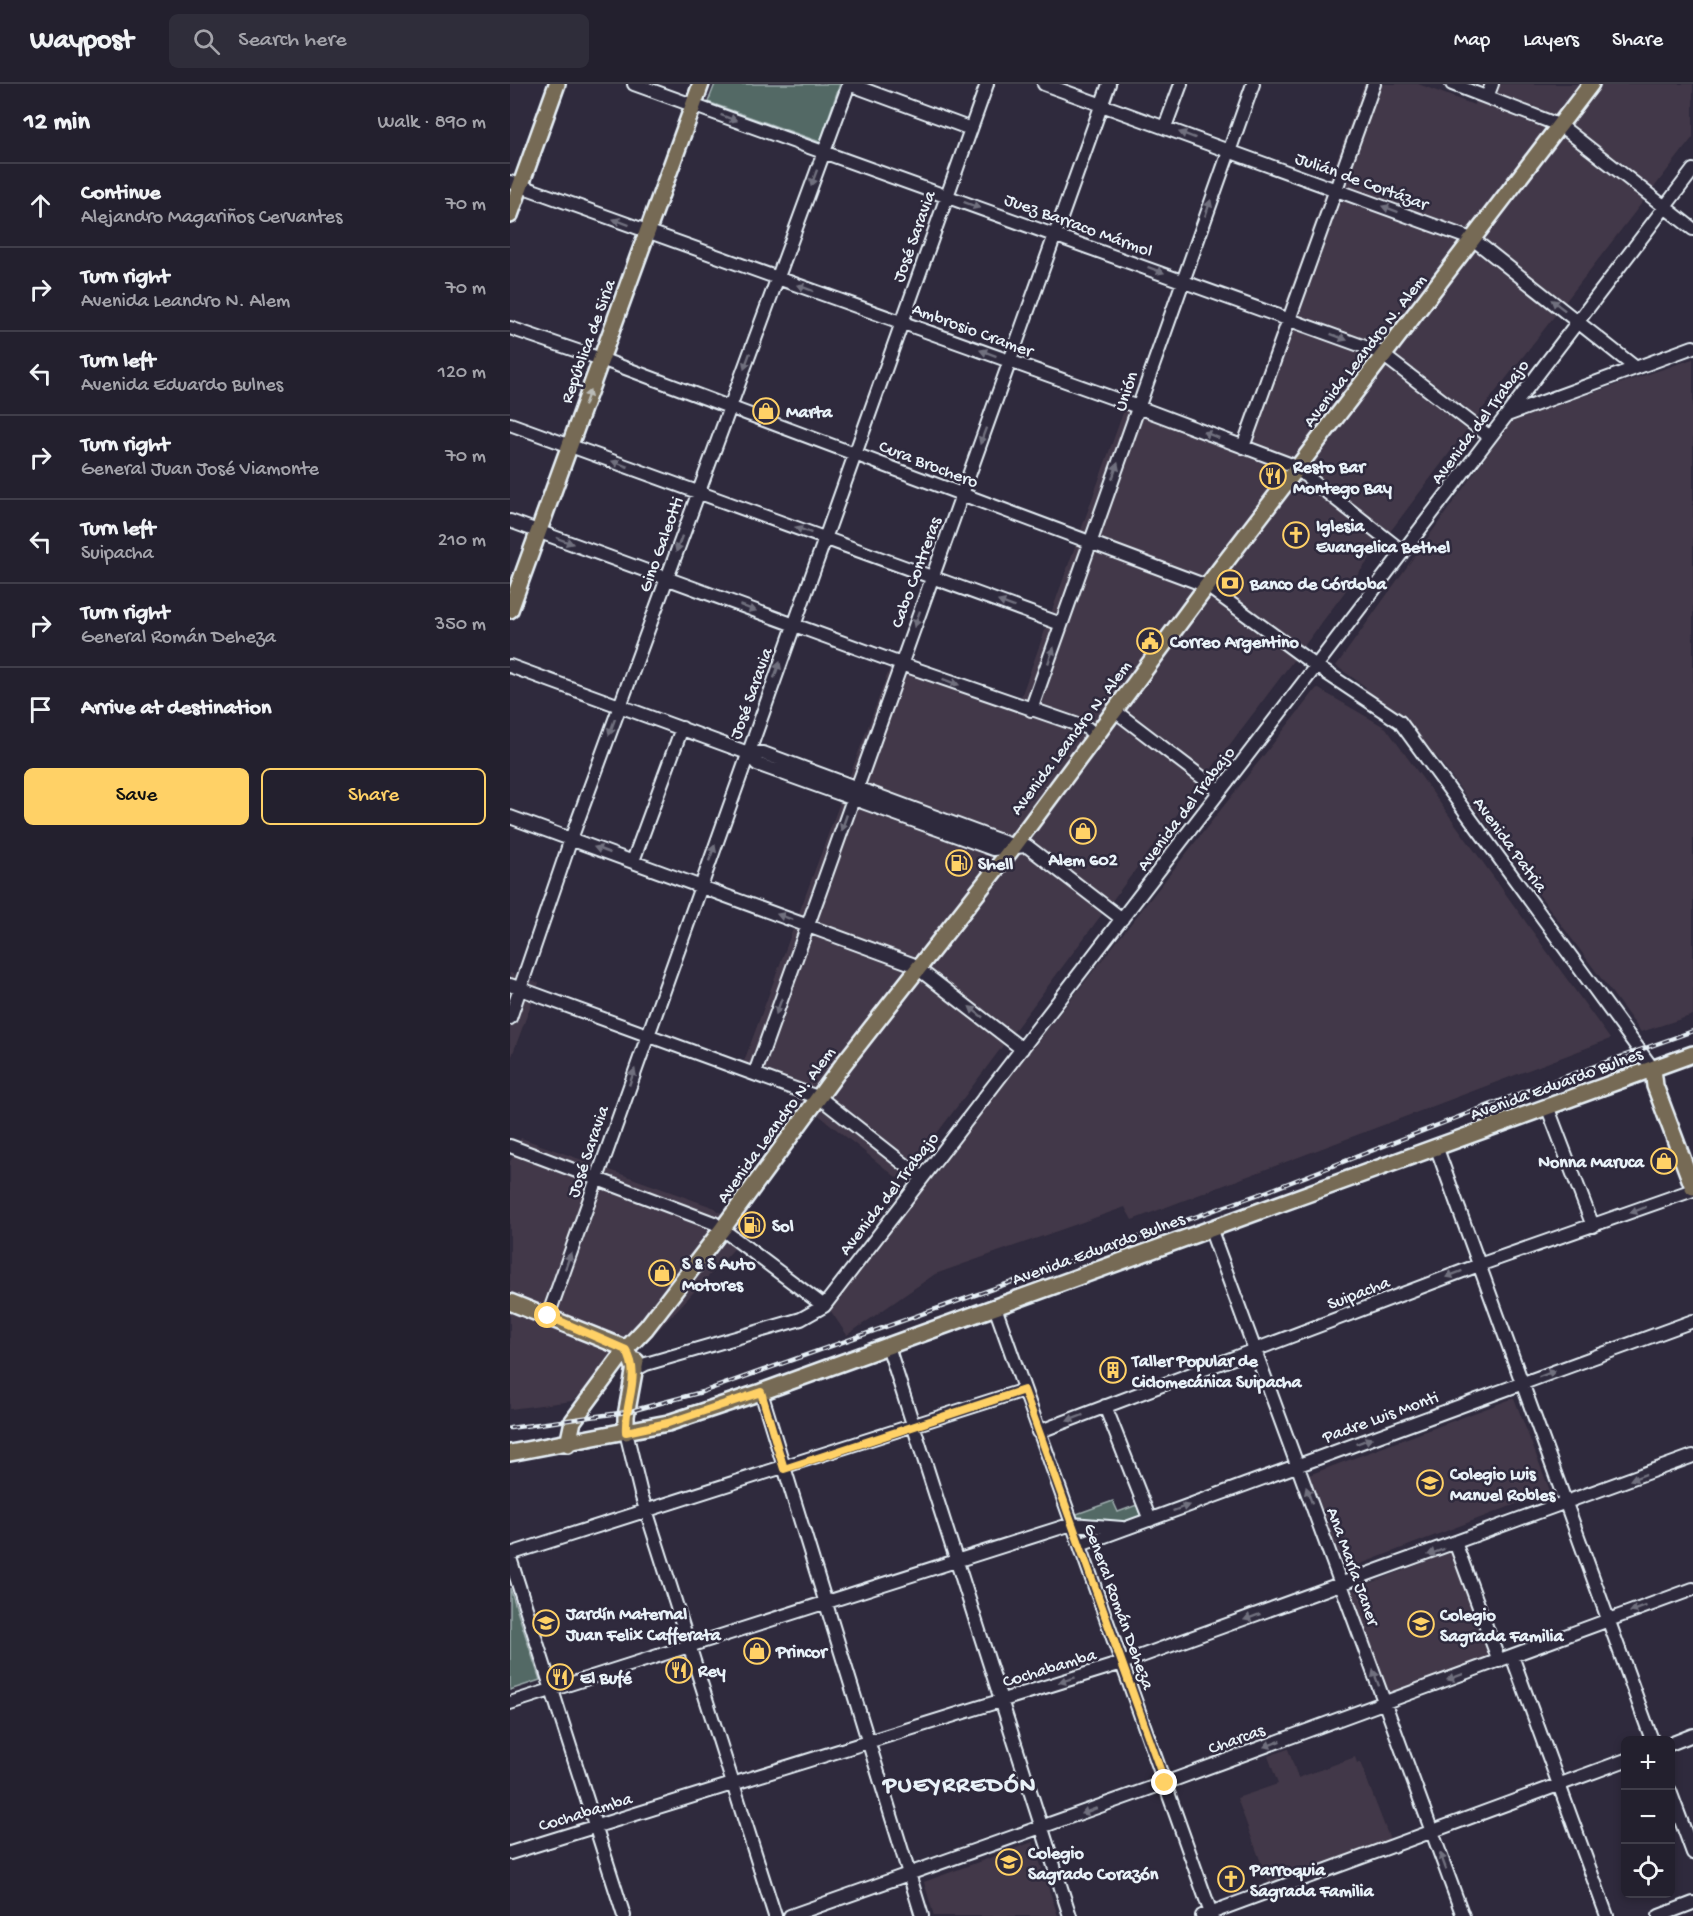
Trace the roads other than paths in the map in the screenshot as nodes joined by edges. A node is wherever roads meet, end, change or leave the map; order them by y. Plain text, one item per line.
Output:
1 (557, 84) edge
2 (634, 84) edge
3 (701, 84) edge
4 (849, 84) edge
5 (987, 84) edge
6 (1044, 84) edge
7 (1108, 84) edge
8 (1181, 84) edge
9 (1253, 84) edge
10 (1374, 84) edge
11 (1452, 84) edge
12 (1492, 84) edge
13 (1591, 84) edge
14 (1487, 97) junction
15 (694, 105) junction
16 (1101, 105) junction
17 (1560, 126) junction
18 (1165, 127) junction
19 (971, 129) junction
20 (1229, 150) junction
21 (824, 152) junction
22 (1693, 170) edge
23 (515, 184) edge
24 (1336, 189) junction
25 (947, 196) junction
26 (1665, 207) junction
27 (510, 215) edge
28 (1693, 229) edge
29 (648, 231) junction
30 (1055, 234) junction
31 (1474, 240) junction
32 (778, 278) junction
33 (1183, 280) junction
34 (1289, 318) junction
35 (1578, 321) junction
36 (902, 322) junction
37 (510, 328) edge
38 (1693, 347) edge
39 (1384, 355) junction
40 (602, 359) junction
41 (1009, 361) junction
42 (1636, 368) junction
43 (730, 407) junction
44 (1138, 407) junction
45 (1507, 415) junction
46 (510, 424) edge
47 (1490, 437) junction
48 (570, 446) junction
49 (1243, 447) junction
50 (854, 454) junction
51 (1297, 469) junction
52 (699, 492) junction
53 (962, 495) junction
54 (510, 521) edge
55 (539, 531) junction
56 (824, 538) junction
57 (1090, 543) junction
58 (1402, 551) junction
59 (932, 577) junction
60 (667, 578) junction
61 (1207, 586) junction
62 (510, 610) edge
63 (794, 624) junction
64 (1061, 624) junction
65 (901, 664) junction
66 (510, 666) edge
67 (1316, 666) junction
68 (620, 706) junction
69 (1031, 710) junction
70 (1115, 711) junction
71 (682, 728) junction
72 (1096, 736) junction
73 (748, 753) junction
74 (1220, 791) junction
75 (854, 793) junction
76 (510, 817) edge
77 (571, 839) junction
78 (1014, 846) junction
79 (633, 861) junction
80 (700, 886) junction
81 (1122, 919) junction
82 (808, 925) junction
83 (920, 968) junction
84 (515, 986) edge
85 (510, 1018) edge
86 (647, 1034) junction
87 (1022, 1048) junction
88 (1693, 1054) edge
89 (1653, 1069) junction
90 (755, 1073) junction
91 (820, 1098) junction
92 (1547, 1106) junction
93 (510, 1146) edge
94 (1436, 1146) junction
95 (1693, 1158) edge
96 (597, 1178) junction
97 (922, 1178) junction
98 (1693, 1188) edge
99 (1593, 1226) junction
100 (723, 1228) junction
101 (1210, 1228) junction
102 (1479, 1265) junction
103 (510, 1302) edge
104 (824, 1306) junction
105 (996, 1307) junction
106 (548, 1316) junction
107 (1693, 1321) edge
108 (646, 1328) junction
109 (888, 1346) junction
110 (626, 1350) junction
111 (1256, 1351) junction
112 (634, 1370) junction
113 (1522, 1383) junction
114 (1024, 1390) junction
115 (761, 1392) junction
116 (1105, 1406) junction
117 (913, 1427) junction
118 (626, 1432) junction
119 (1038, 1432) junction
120 (568, 1444) junction
121 (510, 1453) edge
122 (1693, 1456) edge
123 (1298, 1465) junction
124 (784, 1469) junction
125 (1566, 1504) junction
126 (648, 1512) junction
127 (1149, 1520) junction
128 (1072, 1524) junction
129 (1126, 1528) junction
130 (1080, 1545) junction
131 (1456, 1545) junction
132 (510, 1556) edge
133 (956, 1561) junction
134 (1342, 1585) junction
135 (1693, 1589) edge
136 (826, 1602) junction
137 (1608, 1620) junction
138 (690, 1645) junction
139 (1512, 1656) junction
140 (1498, 1661) junction
141 (1122, 1663) junction
142 (552, 1689) junction
143 (1001, 1701) junction
144 (1385, 1702) junction
145 (510, 1703) edge
146 (1693, 1735) edge
147 (1651, 1736) edge
148 (867, 1742) junction
149 (1675, 1742) edge
150 (1621, 1762) edge
151 (734, 1782) junction
152 (1165, 1783) junction
153 (1559, 1784) junction
154 (1675, 1802) edge
155 (596, 1828) junction
156 (1041, 1828) junction
157 (1433, 1832) junction
158 (510, 1853) edge
159 (1693, 1853) edge
160 (910, 1875) junction
161 (1693, 1904) edge
162 (1208, 1915) edge
163 (624, 1916) edge
164 (775, 1916) edge
165 (790, 1916) edge
166 (922, 1916) edge
167 (1070, 1916) edge
168 (1463, 1916) edge
169 (1607, 1916) edge
170 (1659, 1916) edge

1 - 23 main road
2 - 15 street, Juez Barraco Mármol
3 - 15 main road, República de Siria
4 - 19 street
4 - 21 street, Gino Galeotti
5 - 19 street, José Saravia
6 - 16 street, Julián de Cortázar
7 - 16 street, Cabo Contreras
8 - 18 street
9 - 20 street, Unión
10 - 24 street
11 - 14 street
12 - 14 street
13 - 17 main road, Avenida Leandro N. Alem
14 - 17 street
15 -> 21 street, Juez Barraco Mármol
15 - 29 main road, República de Siria
16 - 18 street, Julián de Cortázar
16 - 30 street, Cabo Contreras
17 - 26 street
17 - 31 main road, Avenida Leandro N. Alem
20 -> 18 street, Julián de Cortázar
19 - 25 street, José Saravia
20 - 24 street, Julián de Cortázar
33 -> 20 street, Unión
21 - 25 street, Juez Barraco Mármol
21 -> 32 street, Gino Galeotti
22 - 26 street, Avenida del Trabajo
23 - 27 main road
29 -> 23 street, Ambrosio Cramer
31 -> 24 street, Julián de Cortázar
24 - 34 street
25 -> 30 street, Juez Barraco Mármol
25 - 36 street, José Saravia
26 - 28 street
26 - 35 street, Avenida del Trabajo
29 - 32 street, Ambrosio Cramer
29 - 40 main road, República de Siria
30 -> 33 street, Juez Barraco Mármol
30 - 41 street, Cabo Contreras
35 -> 31 street, Julián de Cortázar
31 - 39 main road, Avenida Leandro N. Alem
36 -> 32 street, Ambrosio Cramer
32 -> 43 street, Gino Galeotti
33 - 34 street, Juez Barraco Mármol
33 - 44 street, Unión
34 -> 39 street, Juez Barraco Mármol
34 - 49 street
35 - 42 street, Julián de Cortázar
35 - 45 street, Avenida del Trabajo
41 -> 36 street, Ambrosio Cramer
36 - 50 street, José Saravia
37 - 40 street, Cura Brochero
38 - 42 street
39 - 47 street, Juez Barraco Mármol
39 - 51 main road, Avenida Leandro N. Alem
40 - 43 street, Cura Brochero
48 -> 40 main road, República de Siria
41 - 44 street, Ambrosio Cramer
41 -> 53 street, Cabo Contreras
42 - 45 street
43 - 50 street, Cura Brochero
43 - 52 street, Gino Galeotti
49 -> 44 street, Ambrosio Cramer
57 -> 44 street, Unión
45 - 47 street, Avenida del Trabajo
46 - 48 street
47 - 58 street, Avenida del Trabajo
52 -> 48 street
48 - 55 main road, República de Siria
49 - 51 street, Ambrosio Cramer
50 - 53 street, Cura Brochero
50 - 56 street, José Saravia
51 - 58 street, Ambrosio Cramer
51 - 61 main road, Avenida Leandro N. Alem
56 -> 52 street
52 -> 60 street, Gino Galeotti
53 - 57 street, Cura Brochero
53 - 59 street, Cabo Contreras
54 - 55 street
55 -> 60 street
55 - 62 main road, República de Siria
56 - 59 street
56 - 63 street, José Saravia
57 - 61 street, Cura Brochero
57 - 64 street, Unión
58 - 67 street, Avenida del Trabajo
64 -> 59 street
59 -> 65 street, Cabo Contreras
60 -> 63 street
60 - 68 street, Gino Galeotti
61 - 67 street, Cura Brochero
61 - 70 main road, Avenida Leandro N. Alem
63 - 65 street
73 -> 63 street, José Saravia
69 -> 64 street, Unión
65 -> 69 street
65 - 75 street, Cabo Contreras
66 - 68 street
67 - 74 street, Avenida del Trabajo
67 - 89 street, Avenida Patria
68 - 71 street
68 -> 77 street, Gino Galeotti
69 - 72 street
70 - 72 main road, Avenida Leandro N. Alem
70 - 74 street
71 - 73 street
71 - 79 street
72 - 78 main road, Avenida Leandro N. Alem
73 - 75 street
80 -> 73 street, José Saravia
74 - 81 street, Avenida del Trabajo
75 - 78 street
75 -> 82 street, Cabo Contreras
76 - 77 street
79 -> 77 street
77 - 84 street, Gino Galeotti
78 - 81 street
78 - 83 main road, Avenida Leandro N. Alem
79 - 80 street
82 -> 80 street
80 - 86 street, José Saravia
81 - 87 street, Avenida del Trabajo
82 - 83 street
82 -> 90 street, Cabo Contreras
87 -> 83 street
83 - 91 main road, Avenida Leandro N. Alem
84 - 85 street, Gino Galeotti
84 - 86 street
86 - 90 street
96 -> 86 street, José Saravia
87 - 97 street, Avenida del Trabajo
88 - 89 main road, Avenida Eduardo Bulnes
89 - 92 main road, Avenida Eduardo Bulnes
89 - 95 main road, Avenida Patria
89 - 98 main road, Avenida Patria
90 - 91 street
91 - 97 street
91 - 100 main road, Avenida Leandro N. Alem
92 - 94 main road, Avenida Eduardo Bulnes
92 - 99 street
93 - 96 street
94 - 101 main road, Avenida Eduardo Bulnes
94 - 102 street
96 - 100 street
106 -> 96 street, José Saravia
97 - 104 street, Avenida del Trabajo
98 -> 99 street, Suipacha
99 - 102 street, Suipacha
100 - 104 street
100 - 108 main road, Avenida Leandro N. Alem
101 - 105 main road, Avenida Eduardo Bulnes
101 - 111 street, Ana María Janer
102 -> 111 street, Suipacha
102 - 113 street
103 - 106 main road
104 - 112 street, Avenida del Trabajo
105 - 109 main road, Avenida Eduardo Bulnes
105 - 114 street, General Román Deheza
106 - 110 main road
113 -> 107 street, Padre Luis Monti
108 - 110 main road, Avenida Leandro N. Alem
108 - 112 main road, Avenida Leandro N. Alem
109 - 115 main road, Avenida Eduardo Bulnes
109 - 117 street
110 - 112 main road
110 - 120 main road, Avenida Leandro N. Alem
111 - 116 street, Suipacha
111 - 123 street, Ana María Janer
112 - 118 main road, Avenida Leandro N. Alem
123 -> 113 street, Padre Luis Monti
113 - 125 street
114 - 117 street
114 - 119 street, General Román Deheza
115 - 118 main road, Avenida Eduardo Bulnes
115 - 124 street
116 -> 119 street, Suipacha
116 - 127 street
117 - 124 street
117 - 133 street
118 - 120 main road, Avenida Eduardo Bulnes
118 - 126 street
119 - 128 street, General Román Deheza
120 - 121 main road, Avenida Eduardo Bulnes
122 -> 125 street, Cochabamba
127 -> 123 street, Padre Luis Monti
134 -> 123 street, Ana María Janer
124 - 126 street
124 - 136 street
125 - 131 street, Cochabamba
125 - 137 street
126 - 132 street
126 - 138 street
127 - 129 street, Padre Luis Monti
128 - 129 street
128 - 130 street, General Román Deheza
128 - 133 street
129 - 130 street, Padre Luis Monti
130 - 141 street, General Román Deheza
131 -> 134 street, Cochabamba
131 - 140 street
132 - 142 street
133 - 136 street
133 - 143 street
134 -> 141 street, Cochabamba
144 -> 134 street, Ana María Janer
135 -> 137 street, Charcas
136 - 138 street
136 - 148 street
137 - 139 street, Charcas
137 - 147 street
138 - 142 street
138 - 151 street
139 - 140 street, Charcas
139 - 153 street
140 -> 144 street, Charcas
141 -> 143 street, Cochabamba
141 - 152 street, General Román Deheza
142 - 145 street
142 - 155 street
143 - 148 street, Cochabamba
143 - 156 street
144 -> 152 street, Charcas
144 - 157 street, Ana María Janer
146 - 149 street
148 - 151 street, Cochabamba
148 - 160 street
150 - 153 street
151 - 155 street, Cochabamba
151 - 164 street
152 -> 156 street, Charcas
152 - 162 street, General Román Deheza
153 - 157 street
153 - 169 street
154 - 159 street
155 - 158 street, Cochabamba
155 - 163 street
156 - 160 street, Charcas
156 - 167 street
157 - 162 street
168 -> 157 street, Ana María Janer
160 - 165 street, Charcas
160 - 166 street
161 - 170 street

